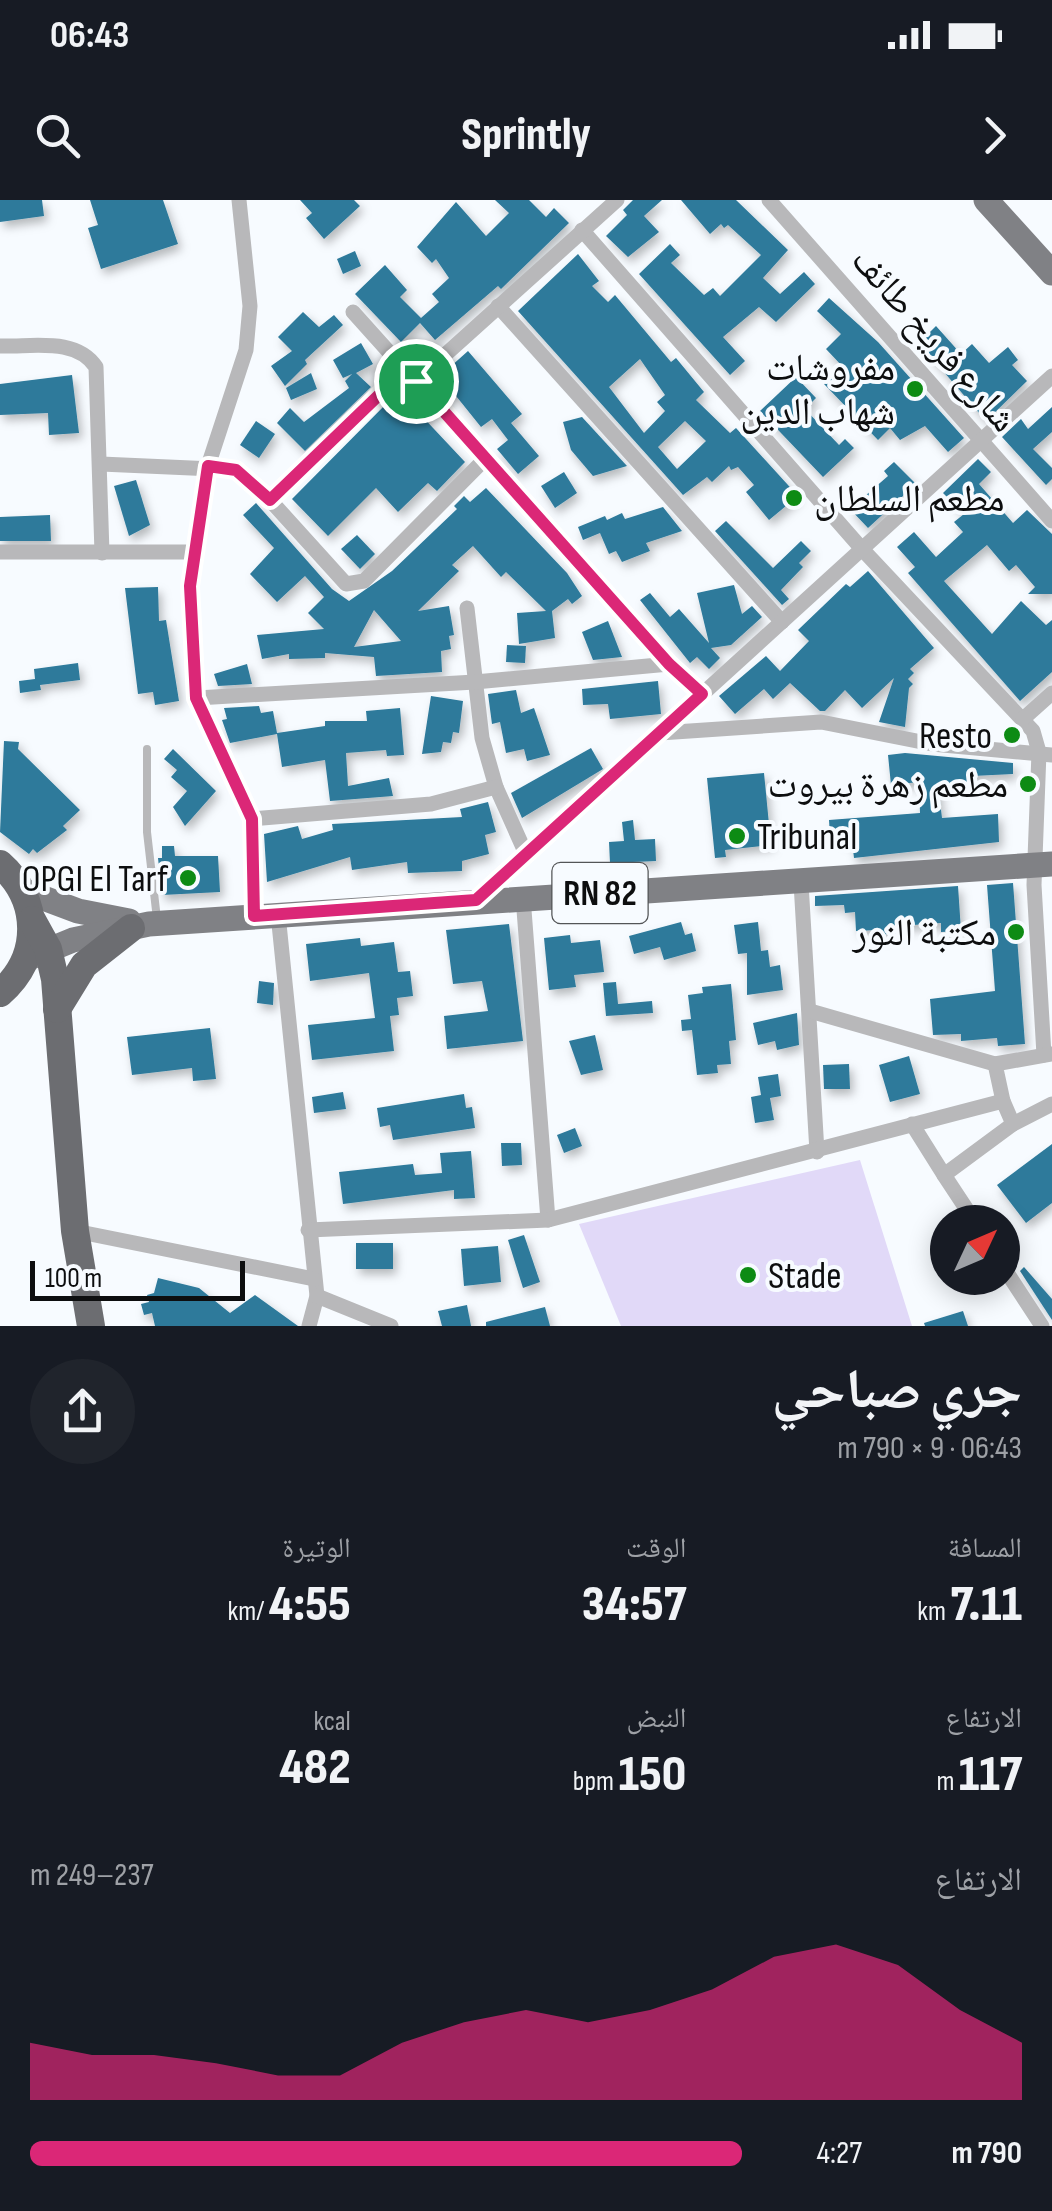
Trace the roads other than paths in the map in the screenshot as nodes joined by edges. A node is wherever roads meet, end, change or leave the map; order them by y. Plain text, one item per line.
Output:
1 (239, 200) edge
2 (770, 200) edge
3 (986, 200) edge
4 (606, 204) edge
5 (582, 230) junction
6 (1052, 273) edge
7 (498, 306) junction
8 (353, 312) dead end
9 (0, 346) edge
10 (411, 375) junction
11 (1052, 376) edge
12 (980, 441) junction
13 (486, 458) junction
14 (101, 464) junction
15 (208, 466) junction
16 (270, 500) junction
17 (1052, 521) edge
18 (862, 548) junction
19 (0, 552) edge
20 (192, 552) junction
21 (102, 553) junction
22 (467, 608) dead end
23 (782, 622) junction
24 (669, 664) junction
25 (475, 682) junction
26 (1052, 693) edge
27 (702, 694) junction
28 (196, 698) junction
29 (1023, 719) junction
30 (660, 732) junction
31 (148, 749) dead end
32 (1045, 753) edge
33 (496, 787) junction
34 (252, 819) junction
35 (526, 854) junction
36 (0, 864) edge
37 (1045, 864) edge
38 (801, 882) junction
39 (22, 890) junction
40 (523, 896) junction
41 (476, 900) junction
42 (266, 915) junction
43 (146, 925) junction
44 (37, 954) junction
45 (0, 993) edge
46 (57, 1010) junction
47 (810, 1011) junction
48 (1048, 1055) edge
49 (995, 1064) junction
50 (1003, 1100) junction
51 (1052, 1104) edge
52 (912, 1124) junction
53 (1013, 1124) junction
54 (816, 1152) junction
55 (944, 1175) junction
56 (964, 1205) edge
57 (548, 1220) junction
58 (308, 1230) junction
59 (75, 1231) junction
60 (314, 1279) junction
61 (1020, 1295) edge
62 (317, 1296) junction
63 (83, 1319) edge
64 (1037, 1325) edge
65 (309, 1326) edge
66 (391, 1326) edge

1 - 15 street
2 - 12 street, شارع فريخ طائف
3 - 6 main road
4 - 5 street
5 - 7 street
5 - 18 street
7 - 10 street
7 - 23 street
8 - 10 street
9 - 14 street
10 - 13 street
10 - 16 street
11 - 12 street
12 - 17 street, شارع فريخ طائف
12 - 18 street
13 - 16 street
13 - 24 street
14 - 15 street
14 - 21 street
15 - 16 street
15 - 20 street
18 - 23 street
18 - 29 street
19 - 21 street
20 - 21 street
20 - 28 street
22 - 25 street
23 - 27 street
24 - 25 street
24 - 27 street
25 - 28 street
25 - 33 street
26 - 29 street
27 - 30 street
28 - 34 street
29 - 32 street
30 - 32 street
30 - 35 street
31 - 43 lane
32 - 37 street
33 - 34 street
33 - 35 street
34 - 42 street
35 - 41 street
36 - 39 highway
37 - 38 main road, RN 82
37 - 48 street
38 - 40 main road, RN 82
38 - 47 street
39 - 43 main road, RN 82
39 - 44 highway
40 - 41 main road, RN 82
40 - 57 street
41 - 42 main road, RN 82
42 - 43 main road, RN 82
42 - 58 street
43 - 44 main road, RN 82
43 - 46 highway
44 - 45 highway
44 - 46 highway
46 - 59 highway
47 - 49 street
47 - 54 street
48 - 49 street
49 - 50 street
50 - 52 street
50 - 53 street
51 - 53 street
52 - 54 street
52 - 55 street
53 - 55 street
54 - 57 street
55 - 56 street
57 - 58 street
58 - 60 street
59 - 60 street
59 - 63 highway
60 - 62 street
61 - 64 street
62 - 65 street
62 - 66 street

